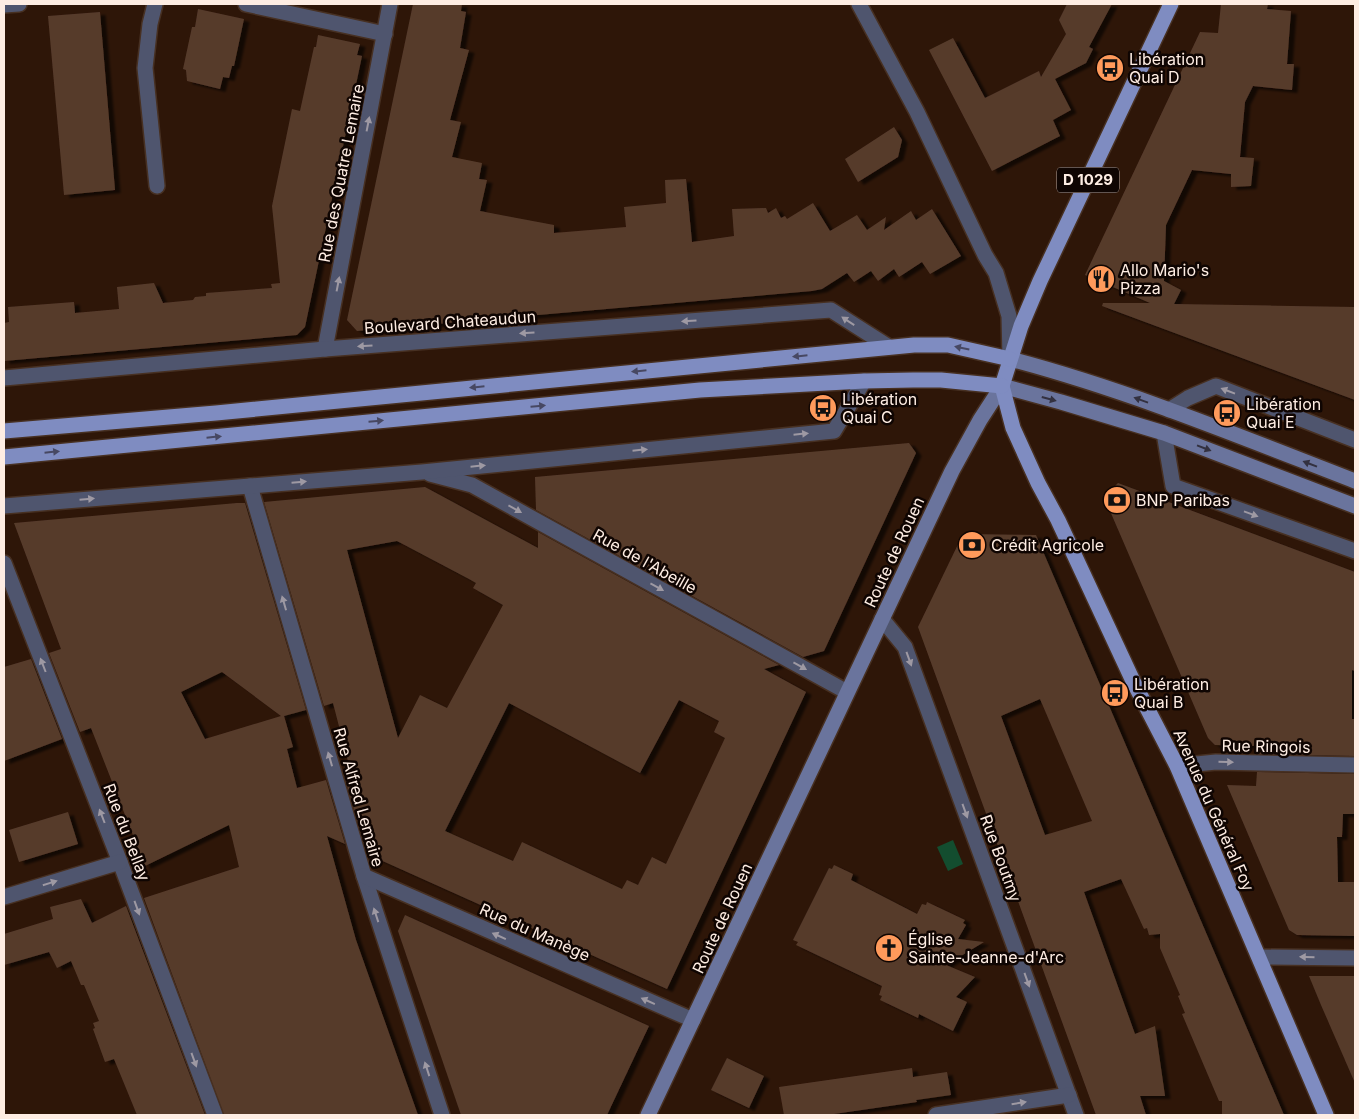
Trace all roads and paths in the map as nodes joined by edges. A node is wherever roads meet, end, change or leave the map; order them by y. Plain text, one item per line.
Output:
1 (19, 4) edge
2 (155, 4) edge
3 (246, 4) edge
4 (390, 4) edge
5 (859, 4) edge
6 (1171, 4) edge
7 (4, 5) edge
8 (385, 34) junction
9 (157, 186) dead end
10 (889, 347) junction
11 (325, 349) junction
12 (1010, 359) junction
13 (4, 378) edge
14 (864, 381) junction
15 (1002, 386) junction
16 (1170, 410) junction
17 (4, 431) edge
18 (1164, 433) junction
19 (1355, 440) edge
20 (4, 457) edge
21 (422, 472) junction
22 (1355, 481) edge
23 (250, 486) junction
24 (4, 506) edge
25 (1355, 506) edge
26 (1355, 552) edge
27 (4, 563) edge
28 (882, 619) junction
29 (847, 692) junction
30 (1355, 765) edge
31 (1177, 766) junction
32 (120, 862) junction
33 (364, 876) junction
34 (4, 897) edge
35 (1259, 957) junction
36 (1355, 958) edge
37 (693, 1020) junction
38 (1069, 1095) junction
39 (215, 1115) edge
40 (442, 1115) edge
41 (648, 1115) edge
42 (936, 1115) edge
43 (1076, 1115) edge
44 (1326, 1115) edge

1 - 7 street
2 - 9 street
3 - 8 street
4 - 8 street, Rue des Quatre Lemaire
5 - 12 street
6 - 12 main road, Route de Rouen / D 1029
11 -> 8 street, Rue des Quatre Lemaire
10 -> 11 street, Boulevard Chateaudun
12 -> 10 main road
10 -> 17 main road
11 - 13 street, Boulevard Chateaudun
12 - 15 main road, Route de Rouen
16 -> 12 main road
14 - 15 main road
20 -> 14 main road
21 -> 14 street
15 -> 18 main road
15 - 28 main road, Route de Rouen
15 - 31 main road, Avenue du Général Foy
19 -> 16 street
22 -> 16 main road
18 -> 25 main road
18 -> 26 street
23 -> 21 street
21 -> 29 street, Rue de l'Abeille
24 -> 23 street
33 -> 23 street, Rue Alfred Lemaire
32 -> 27 street, Rue du Bellay
28 - 29 main road, Route de Rouen
28 -> 38 street, Rue Boutmy
29 - 37 main road, Route de Rouen
31 -> 30 street, Rue Ringois
31 - 35 main road, Avenue du Général Foy
34 -> 32 street
32 -> 39 street, Rue du Bellay
37 -> 33 street, Rue du Manège
40 -> 33 street, Rue Alfred Lemaire
36 -> 35 street
35 - 44 main road, Avenue du Général Foy
37 - 41 main road, Route de Rouen
42 -> 38 street
38 - 43 street, Rue Boutmy

